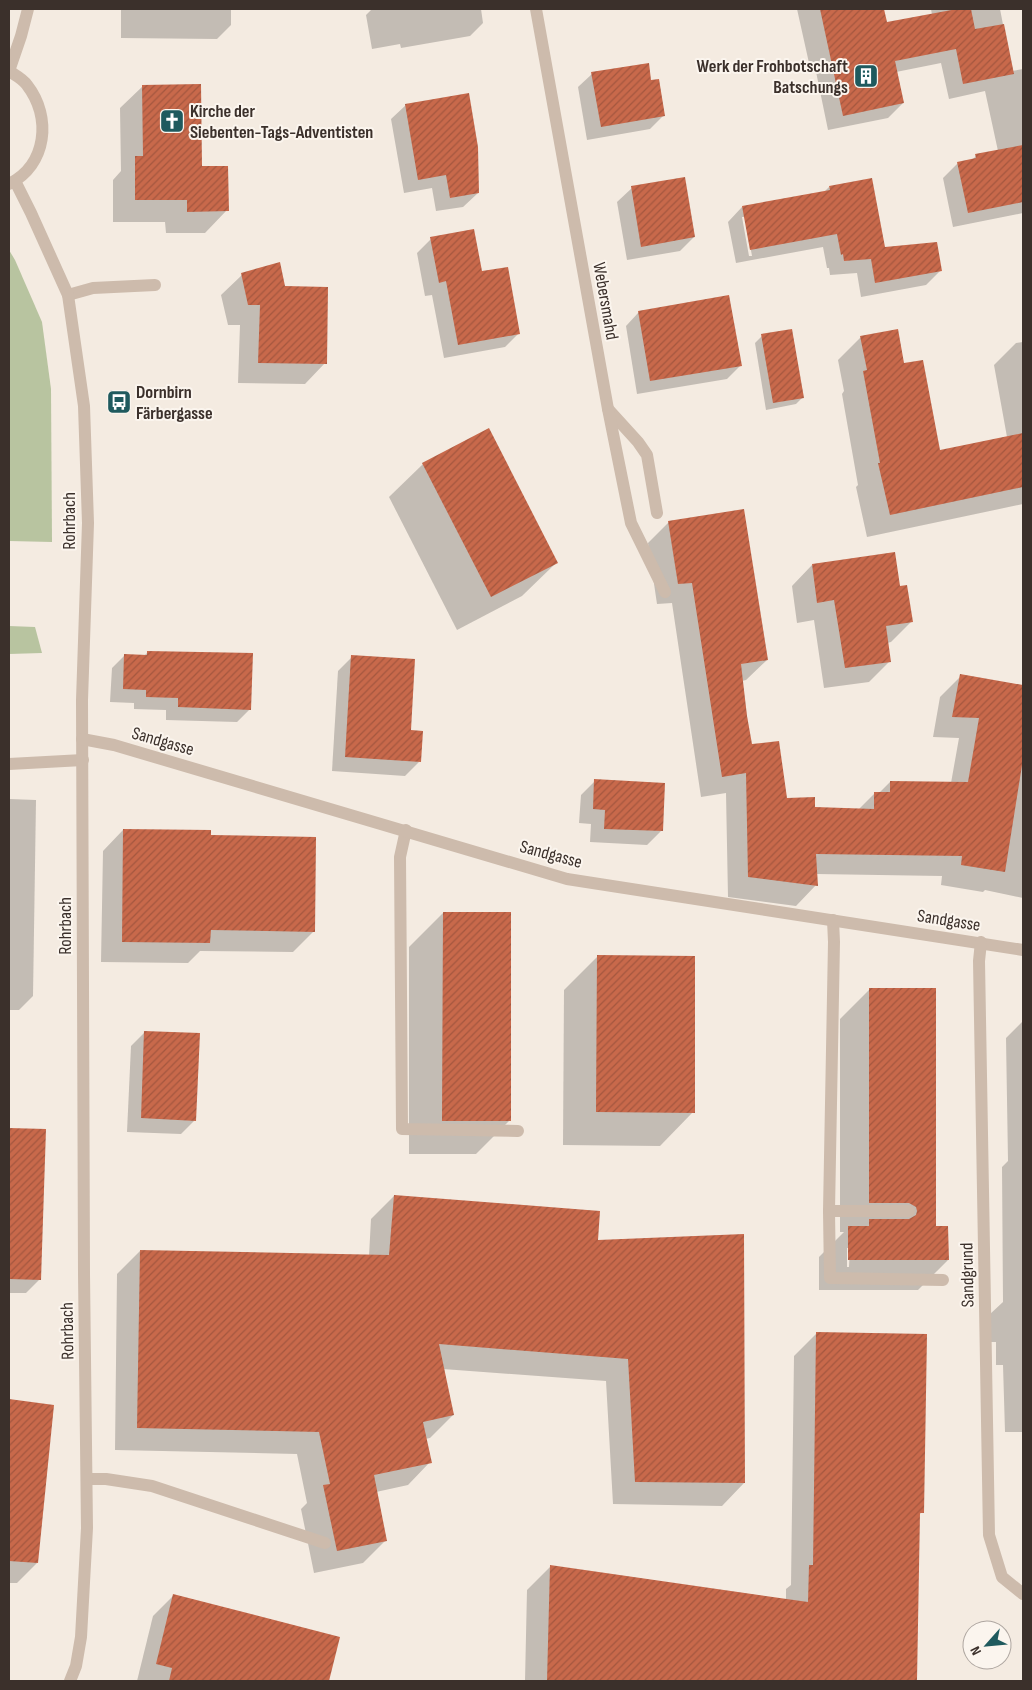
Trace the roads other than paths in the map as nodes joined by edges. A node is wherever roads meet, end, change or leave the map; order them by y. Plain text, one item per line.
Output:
1 (28, 9) edge
2 (536, 9) edge
3 (9, 71) edge
4 (12, 183) edge
5 (155, 286) dead end
6 (68, 295) junction
7 (608, 409) junction
8 (657, 514) dead end
9 (665, 592) dead end
10 (82, 739) junction
11 (83, 760) junction
12 (9, 764) edge
13 (406, 830) junction
14 (833, 920) junction
15 (981, 942) junction
16 (1023, 950) edge
17 (518, 1131) dead end
18 (829, 1210) junction
19 (909, 1212) dead end
20 (944, 1280) dead end
21 (87, 1479) junction
22 (325, 1543) dead end
23 (1023, 1594) edge
24 (70, 1681) edge

1 - 3 street, Rohrbach
2 - 7 street, Webersmahd
3 - 4 street, Rohrbach
4 - 6 street, Rohrbach
5 - 6 street
6 - 10 street, Rohrbach
7 - 8 street
7 - 9 street, Webersmahd
10 - 11 street, Rohrbach
10 - 13 street, Sandgasse
11 - 12 street
11 - 21 street, Rohrbach
13 - 14 street, Sandgasse
13 - 17 street
14 - 15 street, Sandgasse
14 - 18 street
15 - 16 street, Sandgasse
15 - 23 street, Sandgrund
18 - 19 street
18 - 20 street
21 - 22 street
21 - 24 street, Rohrbach

